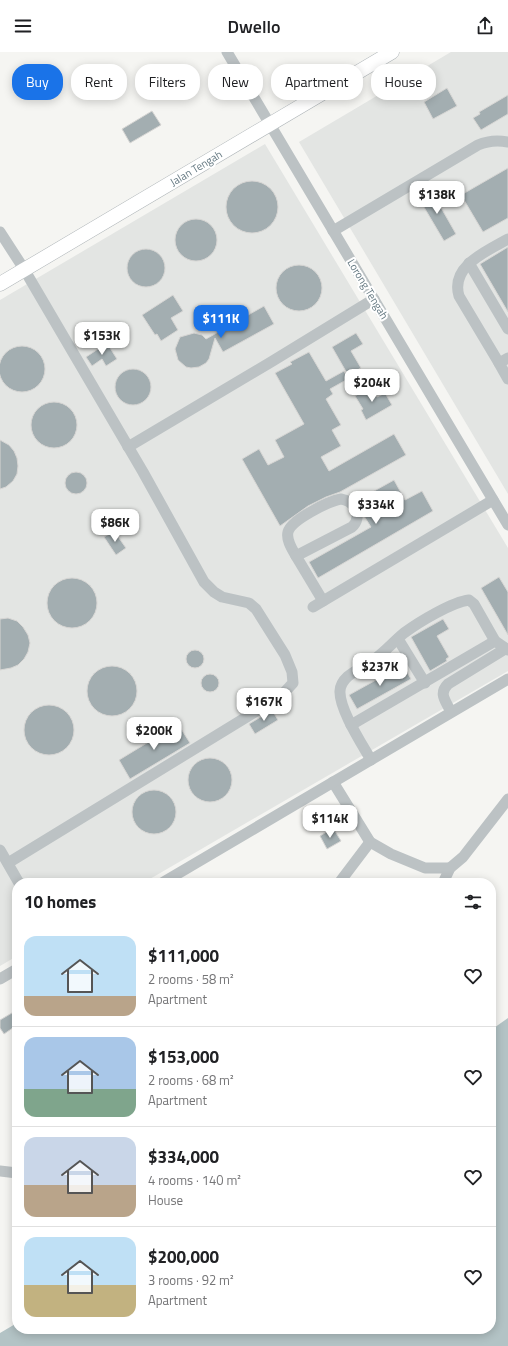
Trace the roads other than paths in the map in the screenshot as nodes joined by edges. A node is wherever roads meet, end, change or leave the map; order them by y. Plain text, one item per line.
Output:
1 (227, 52) edge
2 (392, 52) edge
3 (270, 124) junction
4 (508, 142) edge
5 (333, 230) junction
6 (0, 232) edge
7 (508, 239) edge
8 (469, 263) junction
9 (24, 269) junction
10 (0, 284) edge
11 (374, 299) junction
12 (508, 329) edge
13 (504, 360) edge
14 (508, 379) edge
15 (128, 447) junction
16 (493, 500) junction
17 (508, 525) edge
18 (296, 556) junction
19 (324, 601) junction
20 (313, 607) dead end
21 (398, 639) junction
22 (495, 641) junction
23 (506, 650) edge
24 (508, 679) edge
25 (425, 682) junction
26 (451, 712) junction
27 (351, 725) junction
28 (371, 760) junction
29 (333, 782) junction
30 (508, 799) edge
31 (370, 842) junction
32 (0, 850) edge
33 (8, 863) junction
34 (450, 868) junction
35 (16, 878) edge
36 (170, 878) edge
37 (343, 878) edge
38 (445, 878) edge
39 (12, 972) edge
40 (0, 979) edge
41 (0, 1171) edge
42 (12, 1172) edge

1 - 3 street, Lorong Tengah
2 - 3 main road, Jalan Tengah
3 - 5 street, Lorong Tengah
3 - 9 main road, Jalan Tengah
4 - 5 street
5 - 11 street, Lorong Tengah
6 - 9 street
7 - 8 street
8 - 12 street
8 - 13 street
9 - 10 main road, Jalan Tengah
9 - 15 street
11 - 15 street
11 - 16 street, Lorong Tengah
13 - 14 street
15 - 33 street
16 - 17 street, Lorong Tengah
16 - 19 street
18 - 18 street
18 - 19 street
19 - 20 street
21 - 22 street
21 - 25 street
21 - 27 street
22 - 23 street
22 - 25 street
23 - 26 street
24 - 26 street
25 - 27 street
26 - 28 street
27 - 28 street
28 - 29 street
29 - 31 street
29 - 36 street
30 - 34 street
31 - 34 street
31 - 37 street
32 - 33 street
33 - 35 street
34 - 38 street
39 - 40 street
41 - 42 street

